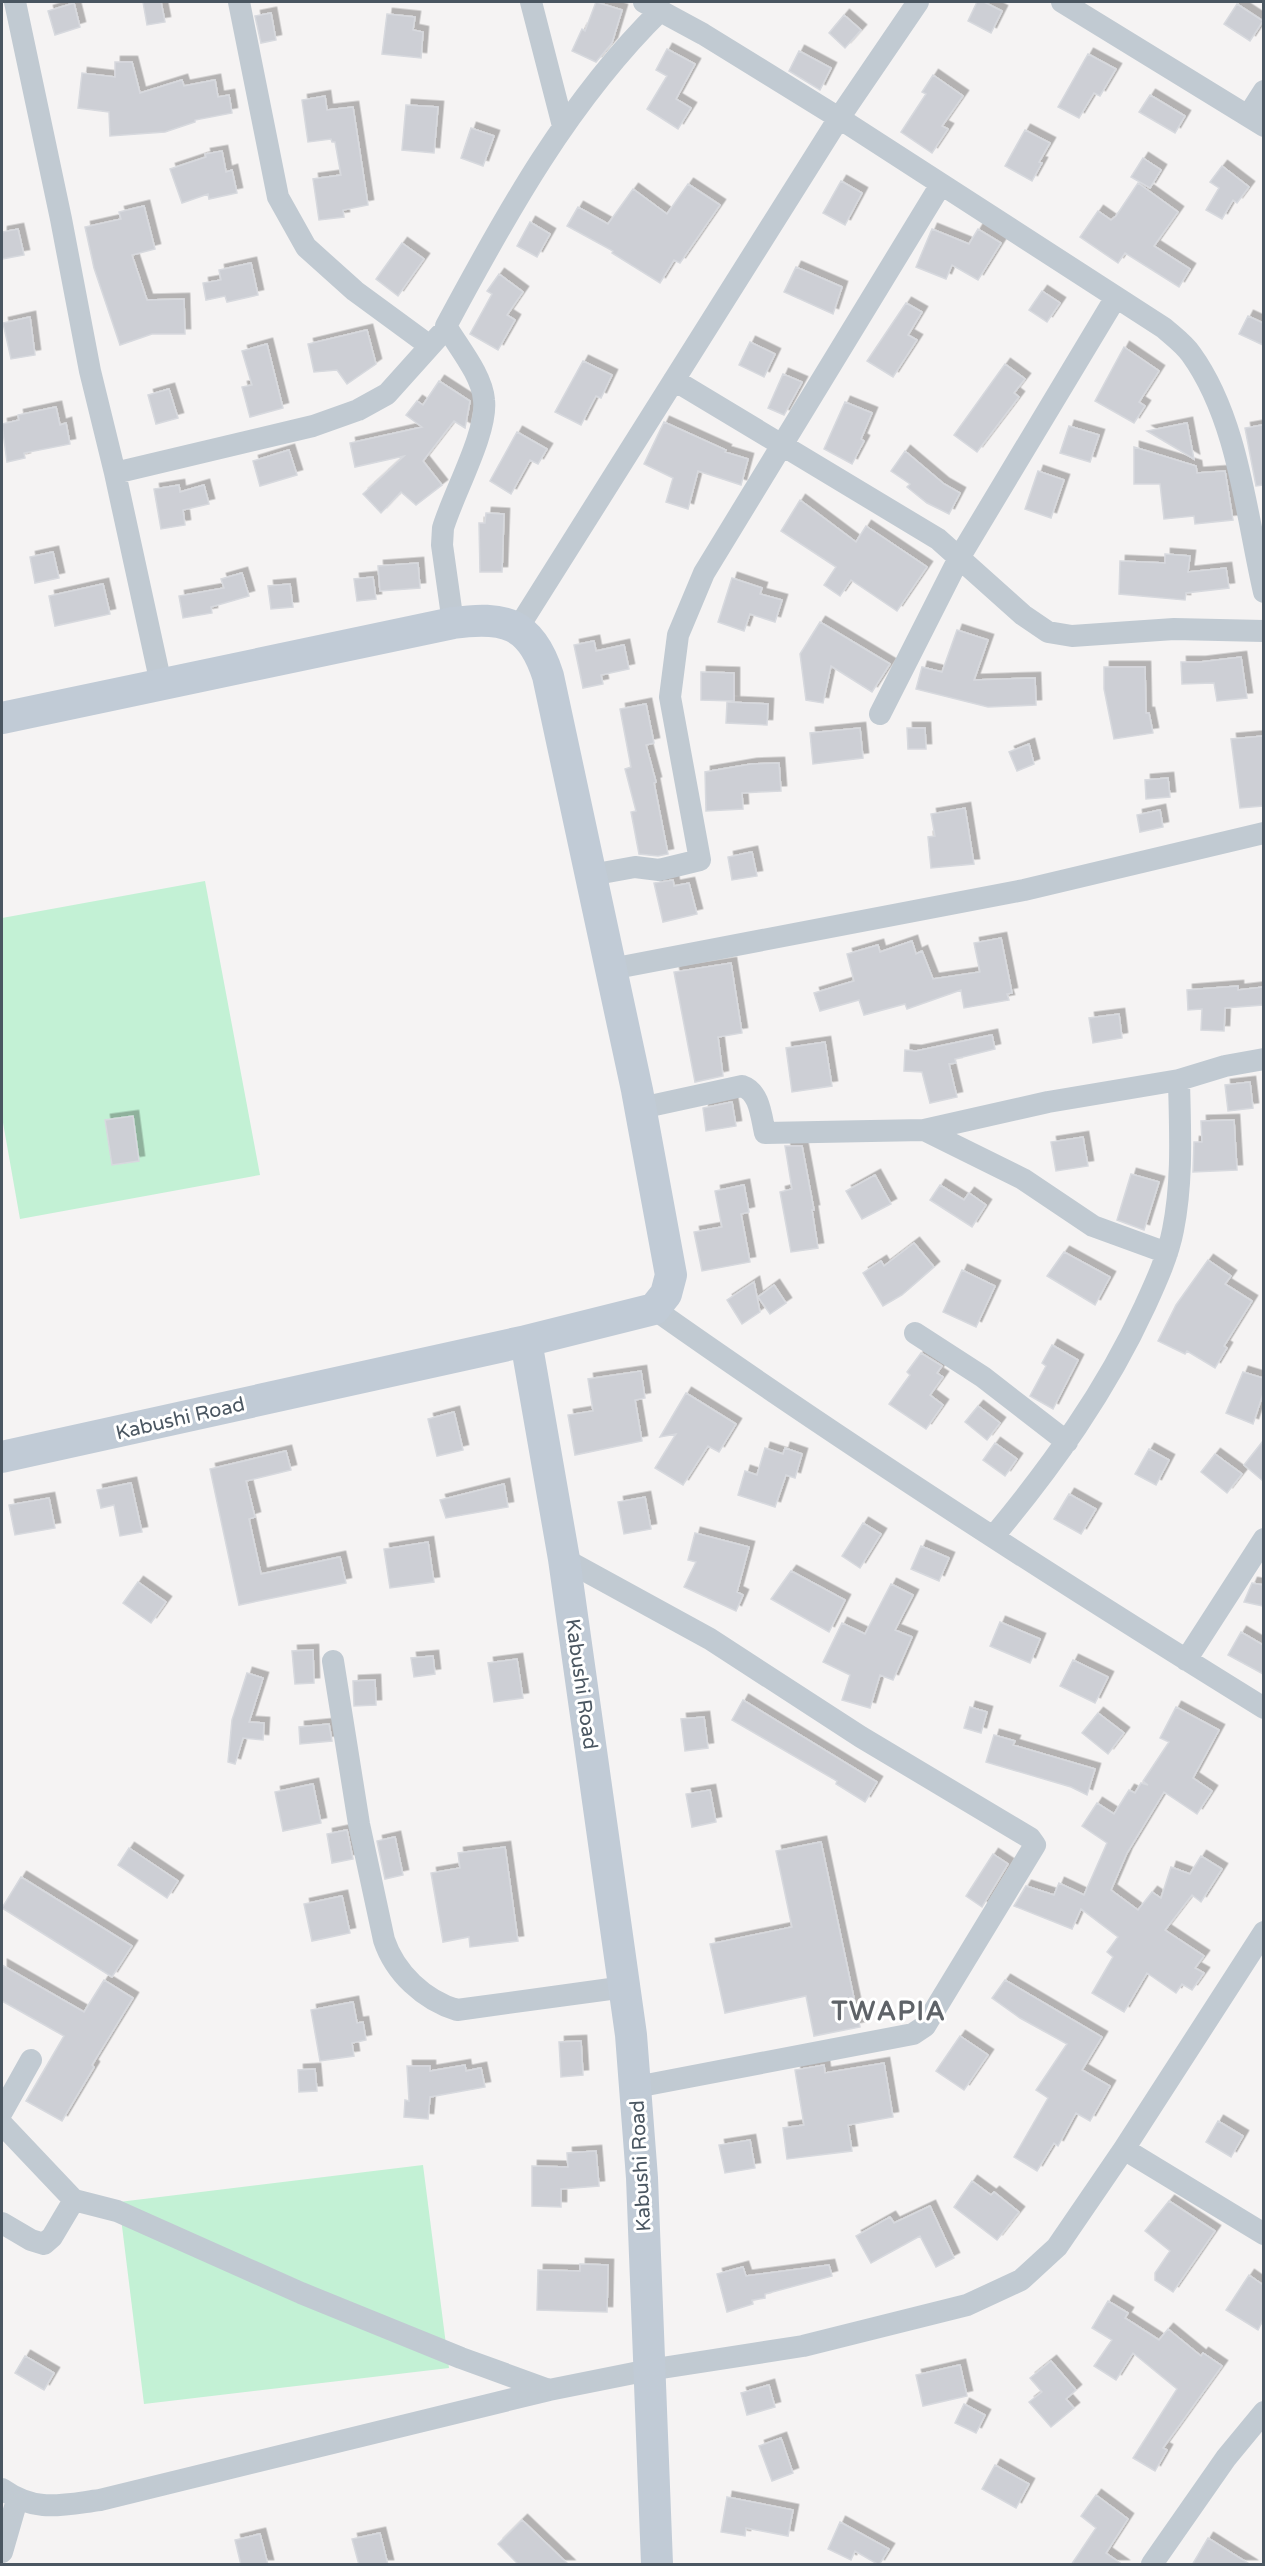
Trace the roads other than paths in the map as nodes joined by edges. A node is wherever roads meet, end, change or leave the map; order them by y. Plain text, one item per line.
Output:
1 (15, 2) edge
2 (239, 2) edge
3 (531, 2) edge
4 (918, 2) edge
5 (1062, 2) edge
6 (652, 6) edge
7 (1263, 91) edge
8 (839, 118) junction
9 (1256, 121) edge
10 (562, 126) junction
11 (940, 186) junction
12 (1116, 297) junction
13 (446, 326) junction
14 (430, 346) junction
15 (674, 380) junction
16 (782, 446) junction
17 (115, 473) junction
18 (959, 558) junction
19 (1263, 592) edge
20 (453, 623) junction
21 (518, 628) junction
22 (1263, 631) edge
23 (161, 684) junction
24 (880, 714) dead end
25 (2, 718) edge
26 (1263, 834) edge
27 (591, 875) junction
28 (611, 969) junction
29 (1263, 1059) edge
30 (1179, 1080) junction
31 (641, 1108) junction
32 (924, 1130) junction
33 (1167, 1253) junction
34 (654, 1309) junction
35 (915, 1333) dead end
36 (526, 1341) junction
37 (1067, 1442) junction
38 (2, 1457) edge
39 (993, 1537) junction
40 (1263, 1539) edge
41 (564, 1559) junction
42 (1186, 1660) junction
43 (333, 1661) dead end
44 (1263, 1708) edge
45 (1263, 1932) edge
46 (625, 1987) junction
47 (31, 2060) dead end
48 (636, 2087) junction
49 (2, 2112) edge
50 (2, 2124) edge
51 (1124, 2149) junction
52 (74, 2200) junction
53 (2, 2223) edge
54 (1263, 2234) edge
55 (649, 2370) junction
56 (549, 2390) junction
57 (1263, 2412) edge
58 (9, 2494) edge
59 (2, 2552) edge
60 (657, 2565) edge
61 (1152, 2565) edge

1 - 17 street
2 - 14 street
3 - 10 street
4 - 8 street
5 - 9 street
6 - 8 street
6 - 10 street
7 - 9 street
8 - 11 street
8 - 15 street
10 - 13 street
11 - 12 street
11 - 16 street
12 - 18 street
12 - 19 street
13 - 14 street
13 - 20 street
14 - 17 street
15 - 16 street
15 - 21 street
16 - 18 street
16 - 27 street
17 - 23 street
18 - 22 street
18 - 24 street
20 - 21 main road
20 - 23 main road
21 - 27 main road
23 - 25 main road
26 - 28 street
27 - 28 main road
28 - 31 main road
29 - 30 street
30 - 32 street
30 - 33 street
31 - 32 street
31 - 34 main road
32 - 33 street
33 - 37 street
34 - 36 main road
34 - 39 street
35 - 37 street
36 - 38 main road, Kabushi Road
36 - 41 main road, Kabushi Road
37 - 39 street
39 - 42 street
40 - 42 street
41 - 46 main road, Kabushi Road
41 - 48 street
42 - 44 street
43 - 46 street
45 - 51 street
46 - 48 main road, Kabushi Road
47 - 49 street
48 - 55 main road, Kabushi Road
50 - 52 street
51 - 54 street
51 - 55 street
52 - 53 street
52 - 56 street
55 - 56 street
55 - 60 main road, Kabushi Road
56 - 58 street
57 - 61 street
58 - 59 street

